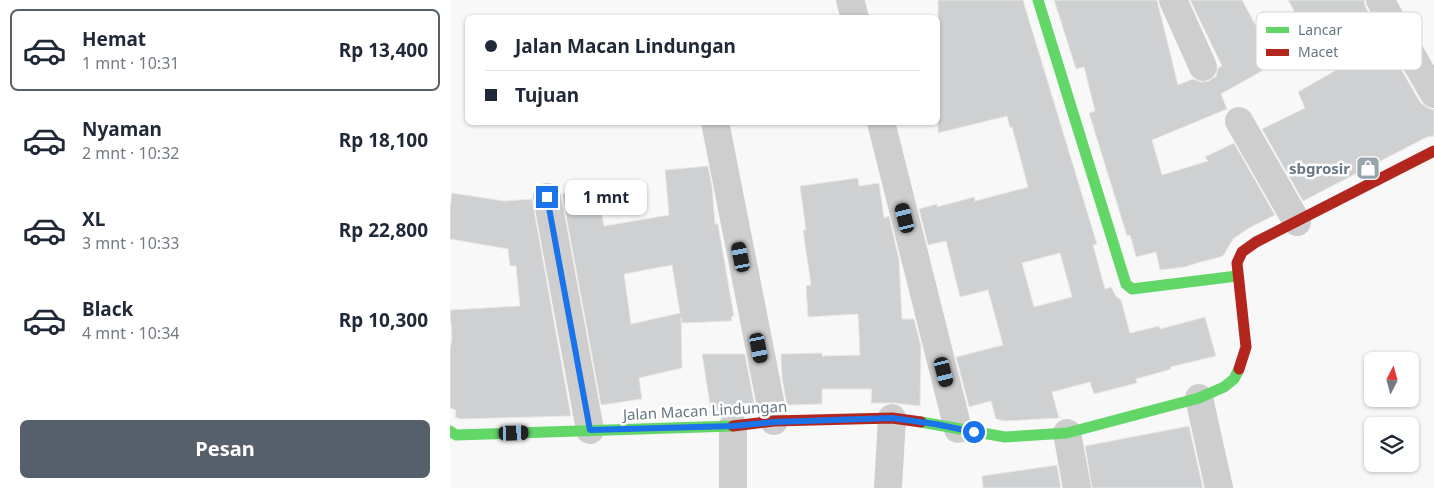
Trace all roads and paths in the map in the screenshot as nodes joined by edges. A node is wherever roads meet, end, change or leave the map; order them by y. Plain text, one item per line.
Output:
1 (850, 0) edge
2 (1038, 0) edge
3 (1173, 0) edge
4 (1380, 0) edge
5 (1387, 12) edge
6 (853, 15) edge
7 (1202, 67) dead end
8 (1420, 70) edge
9 (1434, 94) edge
10 (1239, 122) dead end
11 (716, 125) edge
12 (882, 125) edge
13 (1434, 151) edge
14 (547, 197) dead end
15 (1297, 222) junction
16 (1237, 276) junction
17 (1199, 398) junction
18 (892, 418) junction
19 (774, 422) junction
20 (733, 426) junction
21 (590, 430) junction
22 (958, 430) junction
23 (1067, 434) junction
24 (452, 435) edge
25 (733, 488) edge
26 (888, 488) edge
27 (1077, 488) edge
28 (1219, 488) edge

1 - 6 street
2 - 16 street
3 - 7 street
4 - 5 street
8 - 9 street
10 - 15 street
11 - 19 street
12 - 22 street
13 - 15 street, Jalan Macan Lindungan
14 - 21 street
15 - 16 street, Jalan Macan Lindungan
16 - 17 street, Jalan Macan Lindungan
17 - 23 street, Jalan Macan Lindungan
17 - 28 street
18 - 19 street, Jalan Macan Lindungan
18 - 22 street, Jalan Macan Lindungan
18 - 26 street
19 - 20 street, Jalan Macan Lindungan
20 - 21 street, Jalan Macan Lindungan
20 - 25 street
21 - 24 street, Jalan Macan Lindungan
22 - 23 street, Jalan Macan Lindungan
23 - 27 street

